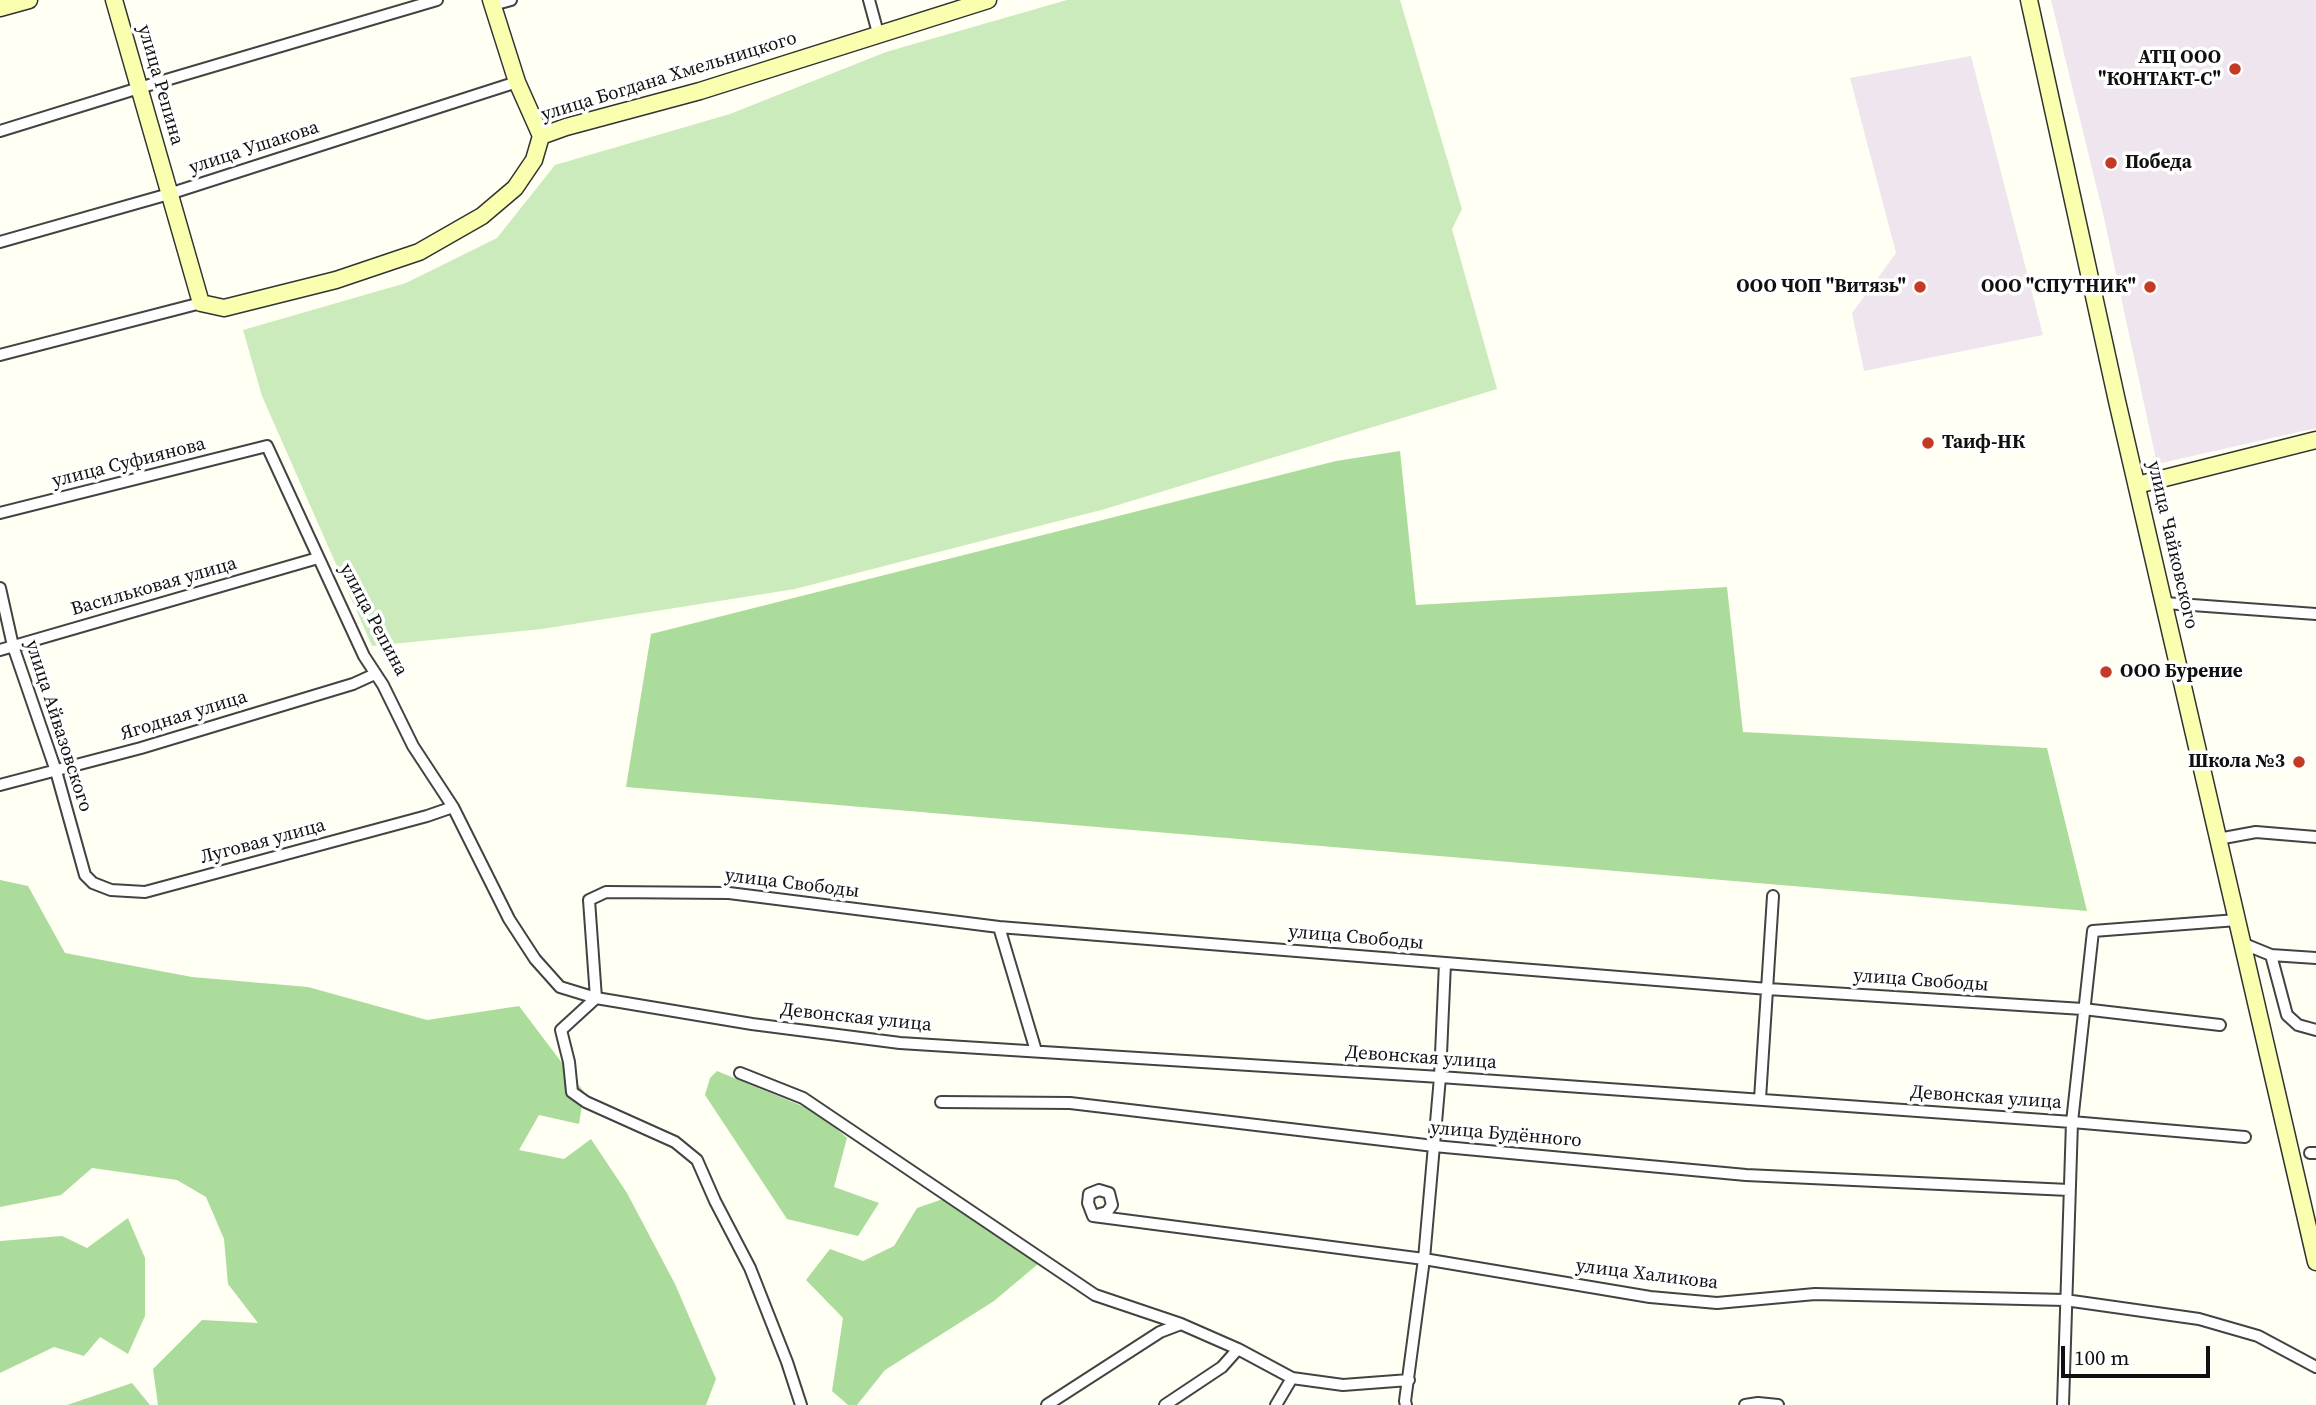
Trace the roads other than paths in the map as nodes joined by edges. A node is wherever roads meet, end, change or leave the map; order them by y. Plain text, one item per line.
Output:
1 (29, 0) edge
2 (114, 0) edge
3 (437, 0) edge
4 (511, 0) edge
5 (869, 0) edge
6 (988, 0) edge
7 (2029, 0) edge
8 (492, 3) edge
9 (0, 8) edge
10 (878, 33) junction
11 (517, 82) junction
12 (139, 88) junction
13 (0, 131) edge
14 (541, 136) junction
15 (169, 194) junction
16 (0, 242) edge
17 (201, 303) junction
18 (0, 355) edge
19 (2316, 440) edge
20 (267, 446) joint
21 (2137, 485) junction
22 (0, 513) edge
23 (318, 558) junction
24 (0, 588) edge
25 (2165, 603) junction
26 (2316, 614) edge
27 (13, 646) junction
28 (0, 650) edge
29 (375, 674) junction
30 (56, 771) junction
31 (0, 785) edge
32 (453, 807) junction
33 (2316, 837) edge
34 (2218, 839) junction
35 (85, 875) joint
36 (1773, 895) dead end
37 (2237, 920) junction
38 (999, 927) junction
39 (2244, 944) junction
40 (2271, 955) junction
41 (2316, 958) edge
42 (1445, 963) junction
43 (1768, 989) junction
44 (596, 998) junction
45 (2083, 1009) junction
46 (2220, 1025) dead end
47 (2316, 1030) edge
48 (1037, 1051) junction
49 (740, 1073) dead end
50 (1440, 1077) junction
51 (1760, 1099) junction
52 (941, 1101) dead end
53 (2071, 1122) junction
54 (2245, 1137) dead end
55 (1434, 1146) junction
56 (2069, 1190) junction
57 (1093, 1216) dead end
58 (1424, 1259) junction
59 (2316, 1262) edge
60 (2065, 1300) junction
61 (1181, 1324) junction
62 (1238, 1349) junction
63 (2316, 1367) edge
64 (1292, 1378) junction
65 (1409, 1380) junction
66 (801, 1405) edge
67 (1047, 1405) edge
68 (1166, 1405) edge
69 (1276, 1405) edge
70 (1406, 1405) edge
71 (1745, 1405) edge
72 (1778, 1405) edge
73 (2063, 1405) edge

1 - 9 main road
2 - 12 main road, улица Репина
3 - 12 street
4 - 8 street
5 - 10 street
6 - 10 main road, улица Богдана Хмельницкого
7 - 21 main road, улица Чайковского
8 - 11 main road
10 - 14 main road, улица Богдана Хмельницкого
11 - 14 main road
11 - 15 street, улица Ушакова
12 - 13 street
12 - 15 main road, улица Репина
14 - 17 main road, улица Богдана Хмельницкого
15 - 16 street, улица Ушакова
15 - 17 main road, улица Репина
17 - 18 street, улица Богдана Хмельницкого
19 - 21 main road
20 - 22 street, улица Суфиянова
20 - 23 street, улица Репина
21 - 25 main road, улица Чайковского
23 - 27 street, Васильковая улица
23 - 29 street, улица Репина
24 - 27 street, улица Айвазовского
25 - 26 street
25 - 34 main road, улица Чайковского
27 - 28 street, Васильковая улица
27 - 30 street, улица Айвазовского
29 - 30 street, Ягодная улица
29 - 32 street, улица Репина
30 - 31 street, Ягодная улица
30 - 35 street, улица Айвазовского
32 - 35 street, Луговая улица
32 - 44 street, улица Репина
33 - 34 street
34 - 37 main road, улица Чайковского
36 - 43 street
37 - 39 main road, улица Чайковского
37 - 45 street
38 - 42 street, улица Свободы
38 - 44 street, улица Свободы
38 - 48 street
39 - 40 street
39 - 59 main road, улица Чайковского
40 - 41 street
40 - 47 street
42 - 43 street, улица Свободы
42 - 50 street
43 - 45 street, улица Свободы
43 - 51 street
44 - 48 street, Девонская улица
44 - 66 street
45 - 46 street, улица Свободы
45 - 53 street
48 - 50 street, Девонская улица
49 - 61 street
50 - 51 street, Девонская улица
50 - 55 street
51 - 53 street, Девонская улица
52 - 55 street, улица Будённого
53 - 54 street, Девонская улица
53 - 56 street
55 - 56 street, улица Будённого
55 - 58 street
56 - 60 street
57 - 58 street, улица Халикова
58 - 60 street, улица Халикова
58 - 65 street
60 - 63 street, улица Халикова
60 - 73 street
61 - 62 street
61 - 67 street
62 - 64 street
62 - 68 street
64 - 65 street
64 - 69 street
65 - 70 street
71 - 72 street

